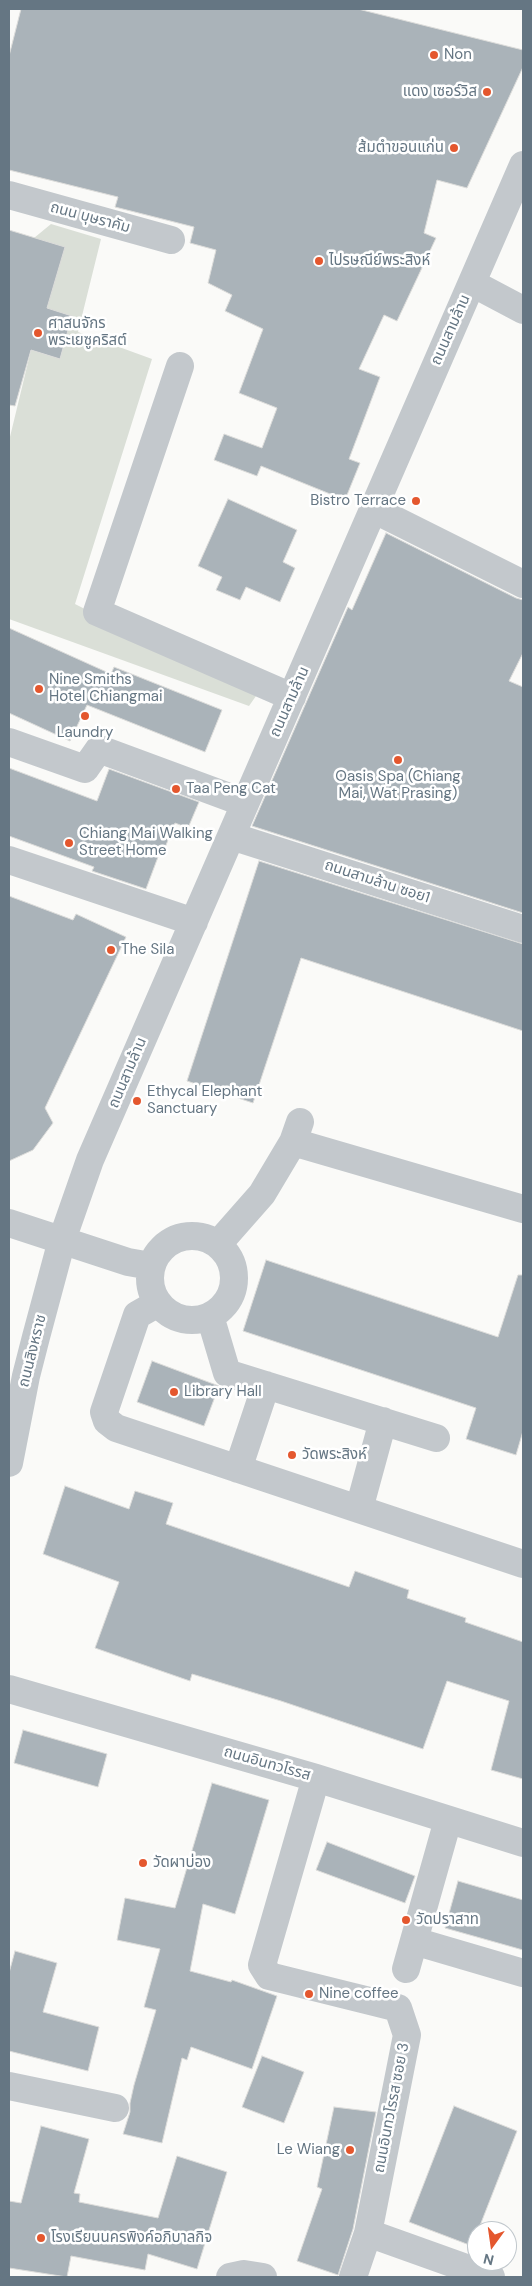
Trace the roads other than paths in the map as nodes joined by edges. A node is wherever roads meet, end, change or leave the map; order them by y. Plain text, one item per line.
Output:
1 (523, 165) edge
2 (9, 196) edge
3 (171, 240) dead end
4 (472, 283) junction
5 (523, 310) edge
6 (180, 366) dead end
7 (373, 509) junction
8 (523, 584) edge
9 (292, 698) junction
10 (9, 742) edge
11 (246, 803) junction
12 (231, 836) junction
13 (9, 860) edge
14 (194, 922) junction
15 (523, 929) edge
16 (523, 1209) edge
17 (9, 1223) edge
18 (62, 1240) junction
19 (218, 1244) junction
20 (151, 1266) junction
21 (158, 1303) junction
22 (210, 1316) junction
23 (266, 1385) junction
24 (383, 1421) junction
25 (436, 1438) dead end
26 (9, 1462) edge
27 (238, 1469) junction
28 (359, 1509) junction
29 (523, 1564) edge
30 (11, 1687) edge
31 (316, 1778) junction
32 (448, 1820) junction
33 (523, 1843) edge
34 (414, 1941) junction
35 (406, 1969) dead end
36 (523, 1973) edge
37 (9, 2086) edge
38 (115, 2108) dead end
39 (368, 2233) junction
40 (230, 2277) edge
41 (263, 2277) edge
42 (353, 2277) edge
43 (490, 2277) edge

1 - 4 street, ถนนสามล้าน
2 - 3 street, ถนน บุษราคัม
4 - 5 street
4 - 7 street, ถนนสามล้าน
6 - 9 street
7 - 8 street
7 - 9 street, ถนนสามล้าน
9 - 11 street, ถนนสามล้าน
10 - 11 street
11 - 12 street, ถนนสามล้าน
12 - 14 street, ถนนสามล้าน
12 - 15 street, ถนนสามล้าน ซอย1
13 - 14 street
14 - 18 street, ถนนสามล้าน
16 - 19 street
17 - 18 street
18 - 20 street
18 - 26 street, ถนนสิงหราช
19 - 20 street
19 - 22 street
20 - 21 street
21 - 22 street
21 - 27 street
22 - 23 street
23 - 24 street
23 - 27 street
24 - 25 street
24 - 28 street
27 - 28 street
28 - 29 street
30 - 31 street, ถนนอินทวโรรส
31 - 32 street, ถนนอินทวโรรส
31 - 39 street, ถนนอินทวโรรส ซอย 3
32 - 33 street, ถนนอินทวโรรส
32 - 34 street
34 - 35 street
34 - 36 street
37 - 38 street
39 - 42 street, ถนนอินทวโรรส ซอย 3
39 - 43 street
40 - 41 street

